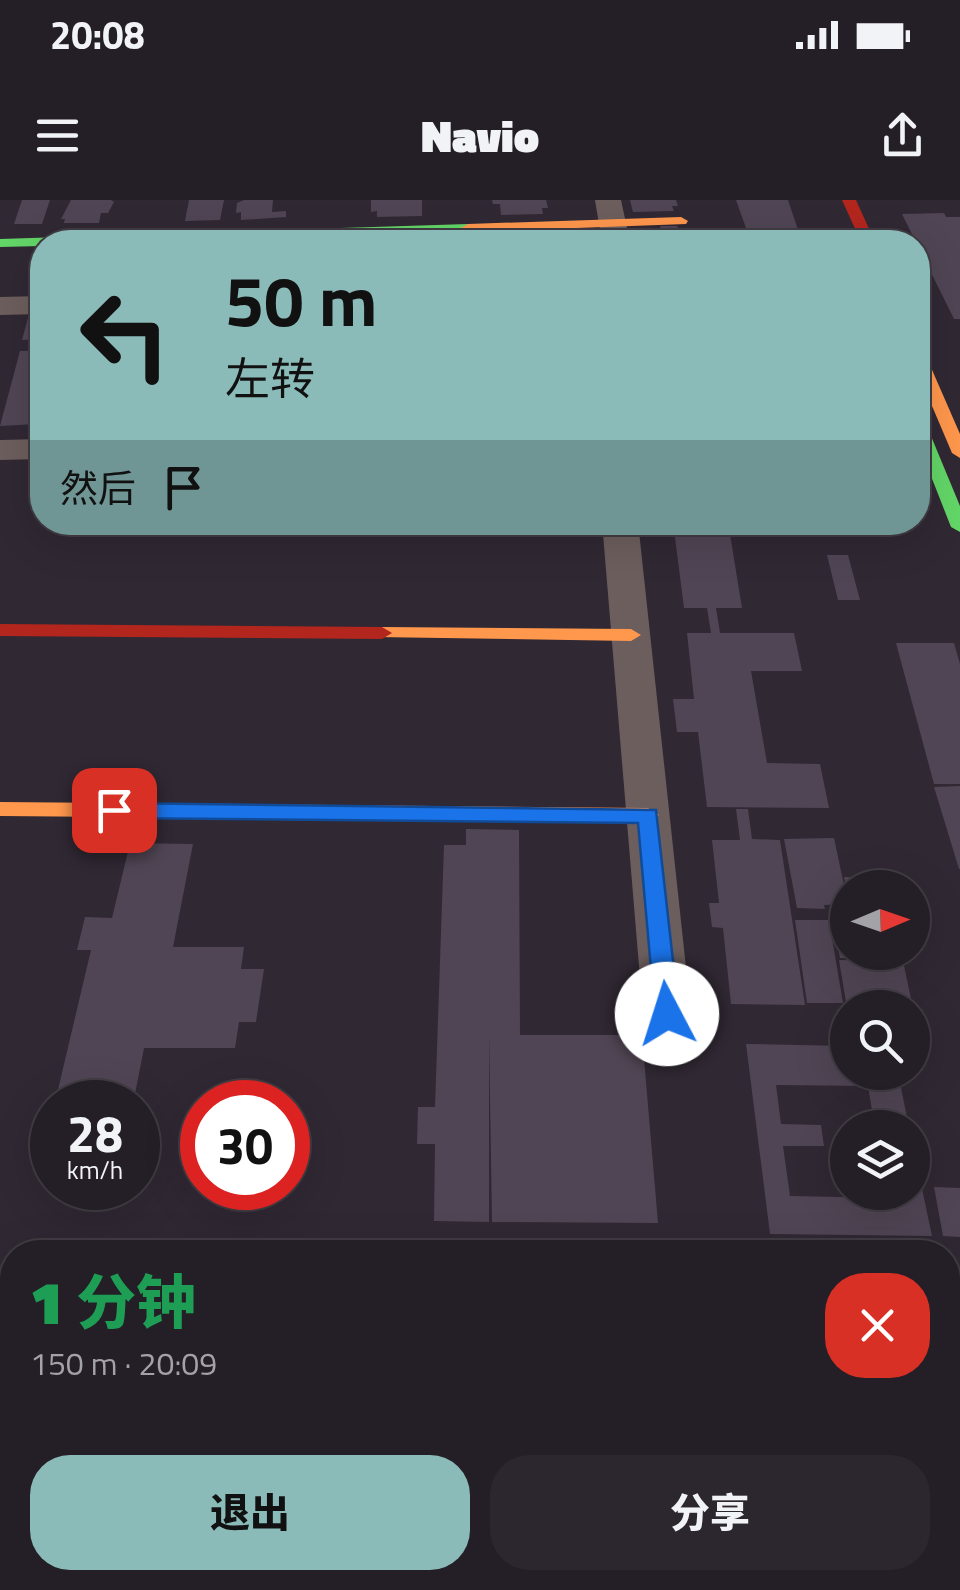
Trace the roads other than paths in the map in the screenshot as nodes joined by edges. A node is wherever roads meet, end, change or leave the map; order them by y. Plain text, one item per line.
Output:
1 (849, 200) edge
2 (612, 221) edge
3 (681, 221) dead end
4 (362, 230) edge
5 (863, 230) edge
6 (30, 242) edge
7 (0, 243) edge
8 (30, 305) edge
9 (0, 306) edge
10 (930, 384) edge
11 (30, 449) edge
12 (0, 450) edge
13 (930, 453) edge
14 (960, 453) edge
15 (960, 527) edge
16 (621, 535) edge
17 (0, 630) edge
18 (631, 635) junction
19 (0, 809) edge
20 (648, 815) junction
21 (667, 1014) dead end

1 - 5 street
2 - 3 street
2 - 4 street
6 - 7 street
8 - 9 street
10 - 14 street
11 - 12 street
13 - 15 street
16 - 18 street
17 - 18 street
18 - 20 street
19 - 20 street
20 - 21 street

